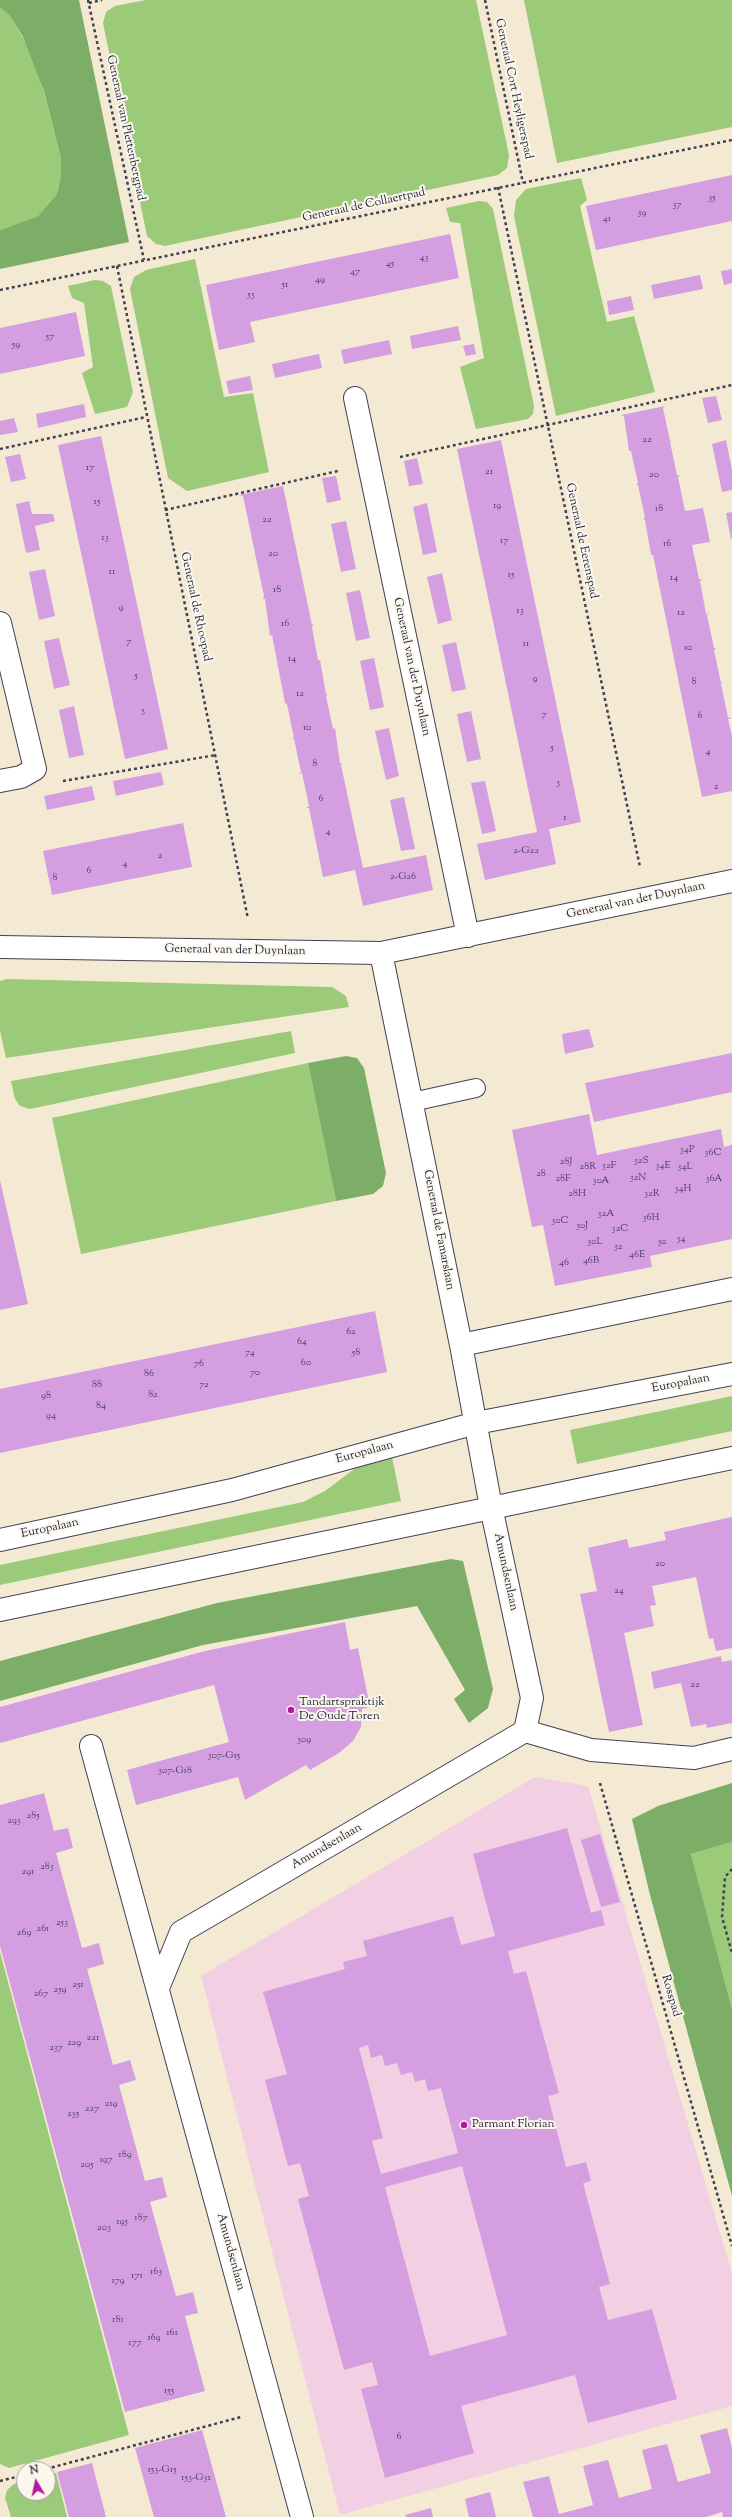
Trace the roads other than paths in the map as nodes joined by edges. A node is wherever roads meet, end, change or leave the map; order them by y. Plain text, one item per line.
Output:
1 (355, 398) dead end
2 (0, 624) edge
3 (0, 781) edge
4 (732, 881) edge
5 (468, 936) junction
6 (0, 947) edge
7 (381, 953) junction
8 (476, 1088) dead end
9 (412, 1102) junction
10 (732, 1289) edge
11 (461, 1345) junction
12 (732, 1374) edge
13 (476, 1423) junction
14 (732, 1458) edge
15 (491, 1507) junction
16 (0, 1540) edge
17 (0, 1610) edge
18 (525, 1731) junction
19 (91, 1746) dead end
20 (732, 1750) edge
21 (158, 1988) junction
22 (302, 2517) edge

1 - 5 street, Generaal van der Duynlaan
2 - 3 street
4 - 5 street, Generaal van der Duynlaan
5 - 7 street, Generaal van der Duynlaan
6 - 7 street, Generaal van der Duynlaan
7 - 9 street, Generaal de Famarslaan
8 - 9 lane
9 - 11 street, Generaal de Famarslaan
10 - 11 street
11 - 13 street, Generaal de Famarslaan
12 - 13 street, Europalaan
13 - 15 street, Generaal de Famarslaan
13 - 16 street, Europalaan
14 - 15 street
15 - 17 street
15 - 18 street, Amundsenlaan
18 - 20 street
18 - 21 street, Amundsenlaan
19 - 21 street, Amundsenlaan
21 - 22 street, Amundsenlaan

